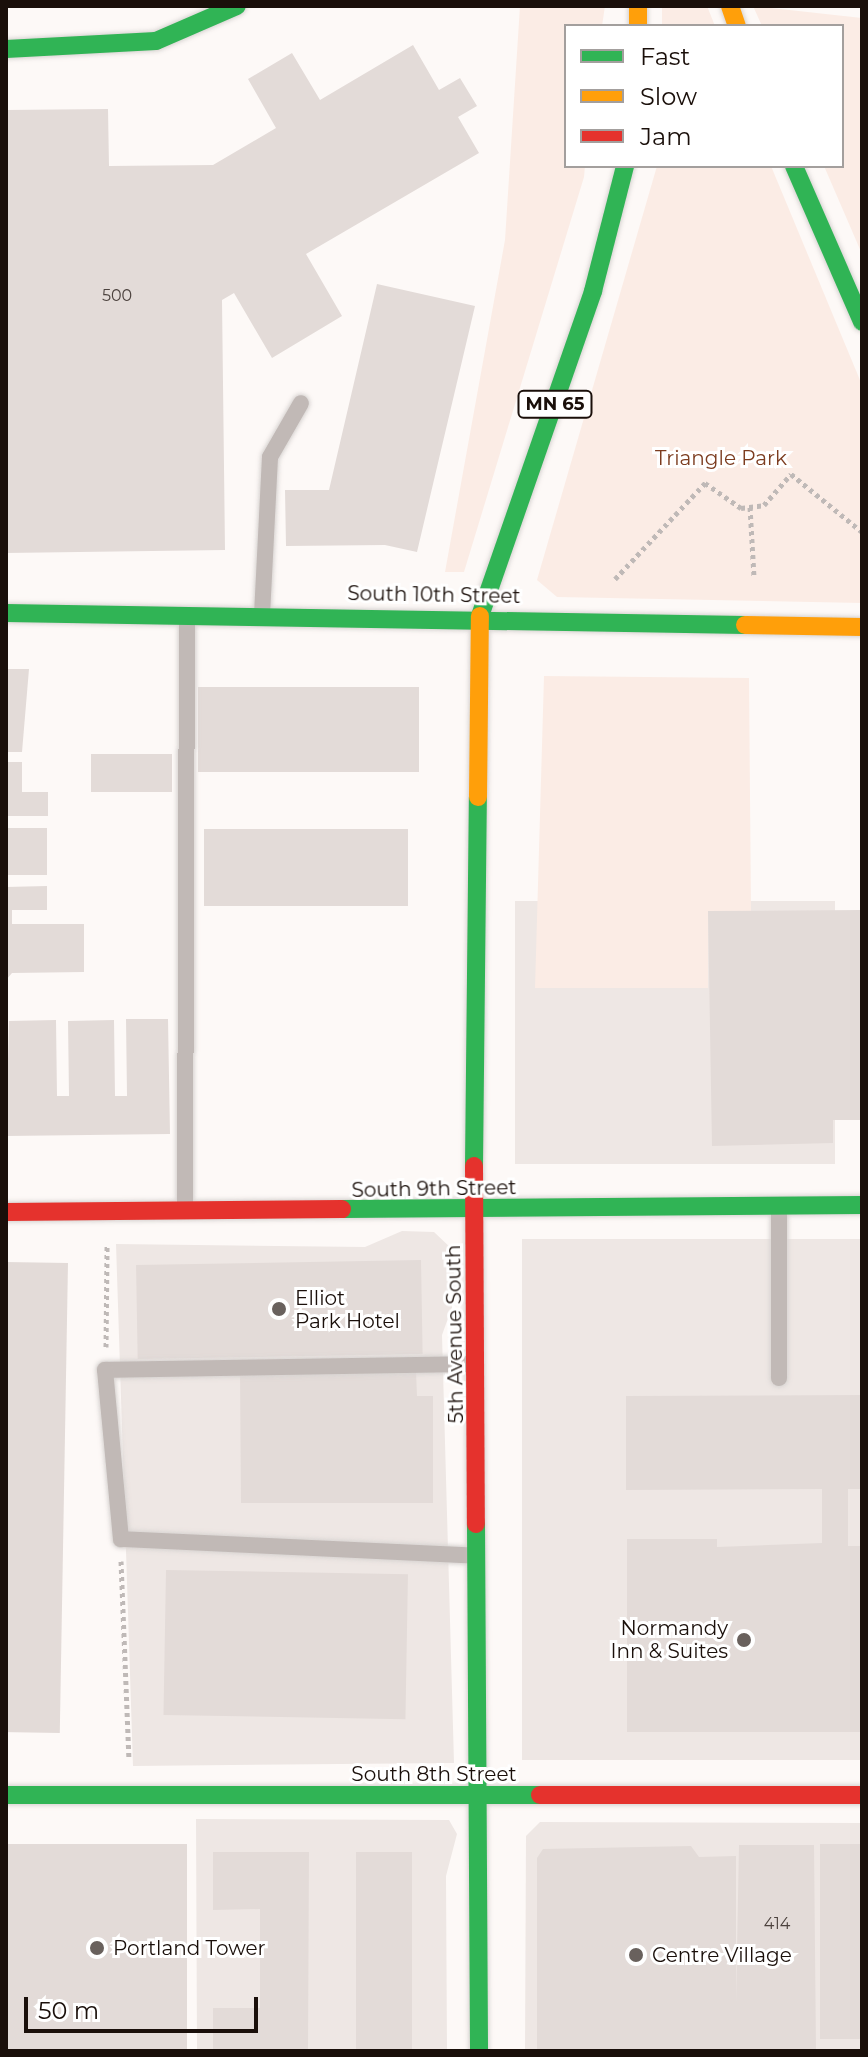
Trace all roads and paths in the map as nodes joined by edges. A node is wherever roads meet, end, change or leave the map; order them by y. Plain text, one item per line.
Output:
1 (237, 6) edge
2 (138, 18) dead end
3 (120, 41) junction
4 (6, 49) edge
5 (624, 168) edge
6 (795, 168) edge
7 (862, 322) edge
8 (301, 403) dead end
9 (750, 507) junction
10 (862, 532) edge
11 (754, 577) dead end
12 (615, 579) dead end
13 (6, 613) edge
14 (187, 614) junction
15 (262, 615) junction
16 (480, 616) junction
17 (862, 627) edge
18 (862, 1205) edge
19 (779, 1206) junction
20 (474, 1211) junction
21 (6, 1212) edge
22 (105, 1213) junction
23 (185, 1213) junction
24 (479, 1364) junction
25 (105, 1370) junction
26 (779, 1378) dead end
27 (121, 1539) junction
28 (480, 1556) junction
29 (6, 1795) edge
30 (862, 1795) edge
31 (131, 1796) junction
32 (480, 1797) junction
33 (479, 2051) edge

1 - 3 main road
2 - 3 main road
3 - 4 main road
5 - 16 main road, MN 65
6 - 7 main road
8 - 15 lane
9 - 10 path
9 - 11 path
9 - 12 path
13 - 14 main road, South 10th Street
14 - 15 main road, South 10th Street
14 - 23 lane
15 - 16 main road, South 10th Street
16 - 17 main road, South 10th Street
16 - 20 main road, 5th Avenue South
18 - 19 main road, South 9th Street
19 - 20 main road, South 9th Street
19 - 26 lane
20 - 23 main road, South 9th Street
20 - 24 main road, 5th Avenue South
21 - 22 main road, South 9th Street
22 - 23 main road, South 9th Street
22 - 25 path
24 - 25 lane
24 - 28 main road, 5th Avenue South
25 - 27 lane
27 - 28 lane
27 - 31 path
28 - 32 main road, 5th Avenue South
29 - 31 main road, South 8th Street
30 - 32 main road, South 8th Street
31 - 32 main road, South 8th Street
32 - 33 main road, 5th Avenue South

